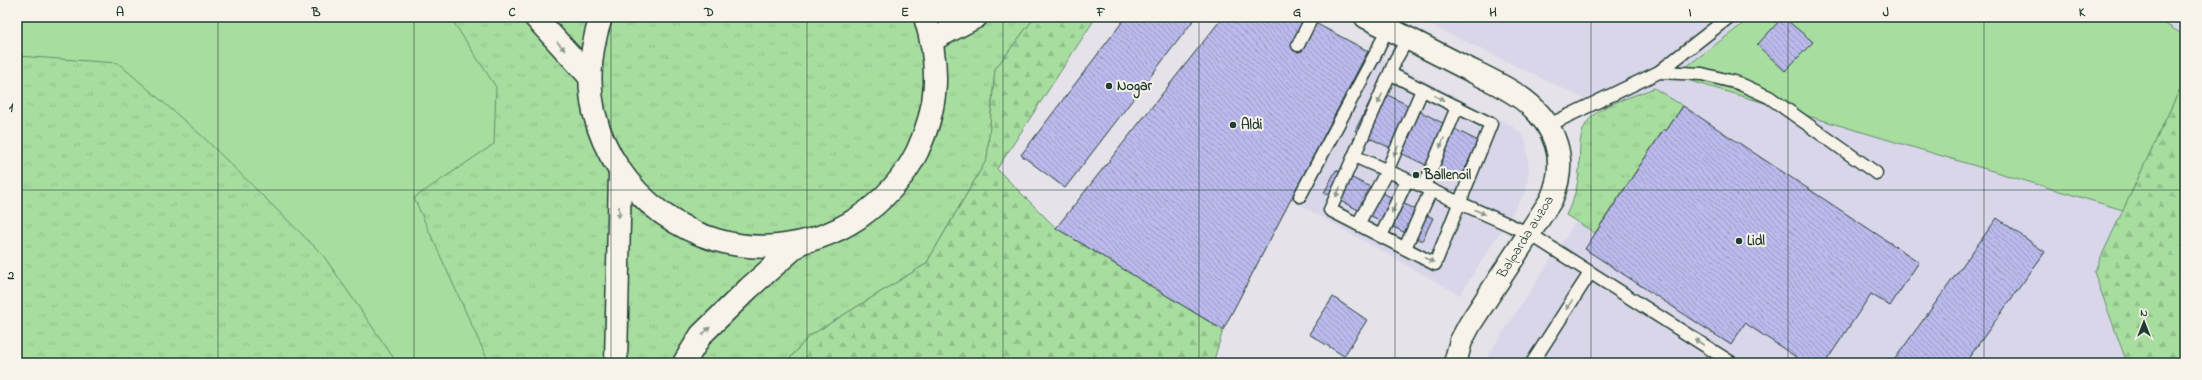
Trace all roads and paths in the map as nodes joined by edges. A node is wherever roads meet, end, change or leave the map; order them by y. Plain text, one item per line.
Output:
1 (535, 17) edge
2 (602, 17) edge
3 (925, 17) edge
4 (976, 17) edge
5 (1312, 17) edge
6 (1366, 17) edge
7 (1729, 17) edge
8 (1387, 28) junction
9 (1408, 38) junction
10 (932, 40) junction
11 (1298, 45) dead end
12 (1659, 72) junction
13 (1392, 74) junction
14 (590, 77) junction
15 (1422, 90) junction
16 (1458, 107) junction
17 (1549, 126) junction
18 (1354, 156) junction
19 (1387, 171) junction
20 (620, 173) junction
21 (1876, 173) dead end
22 (1407, 180) junction
23 (1428, 189) junction
24 (1300, 196) dead end
25 (1459, 202) junction
26 (1358, 224) junction
27 (1530, 234) junction
28 (1381, 236) junction
29 (800, 243) junction
30 (1405, 248) junction
31 (1590, 272) junction
32 (616, 363) edge
33 (684, 363) edge
34 (1455, 363) edge
35 (1532, 363) edge
36 (1732, 363) edge

1 -> 14 main road
2 - 14 main road
3 - 10 main road
4 - 10 main road
5 - 11 lane
6 - 8 main road, Balparda auzoa
7 - 12 lane
8 - 9 main road, Balparda auzoa
8 - 24 lane
9 - 13 lane
9 - 17 main road, Balparda auzoa
10 - 29 main road
12 - 17 lane
12 - 21 lane
13 - 15 lane
13 -> 18 lane
14 - 20 main road
15 -> 16 lane
15 -> 19 lane
16 -> 23 lane
16 - 25 lane
17 - 27 main road, Balparda auzoa
18 - 19 lane
18 -> 26 lane
19 - 22 lane
19 - 26 lane
20 - 29 main road
20 -> 32 main road
22 - 23 lane
22 -> 28 lane
23 - 25 lane
23 - 30 lane
25 -> 27 lane
30 -> 25 lane
26 - 28 lane
27 - 31 lane
27 - 34 main road, Balparda auzoa
28 - 30 lane
33 -> 29 main road
31 -> 35 lane
36 -> 31 lane

